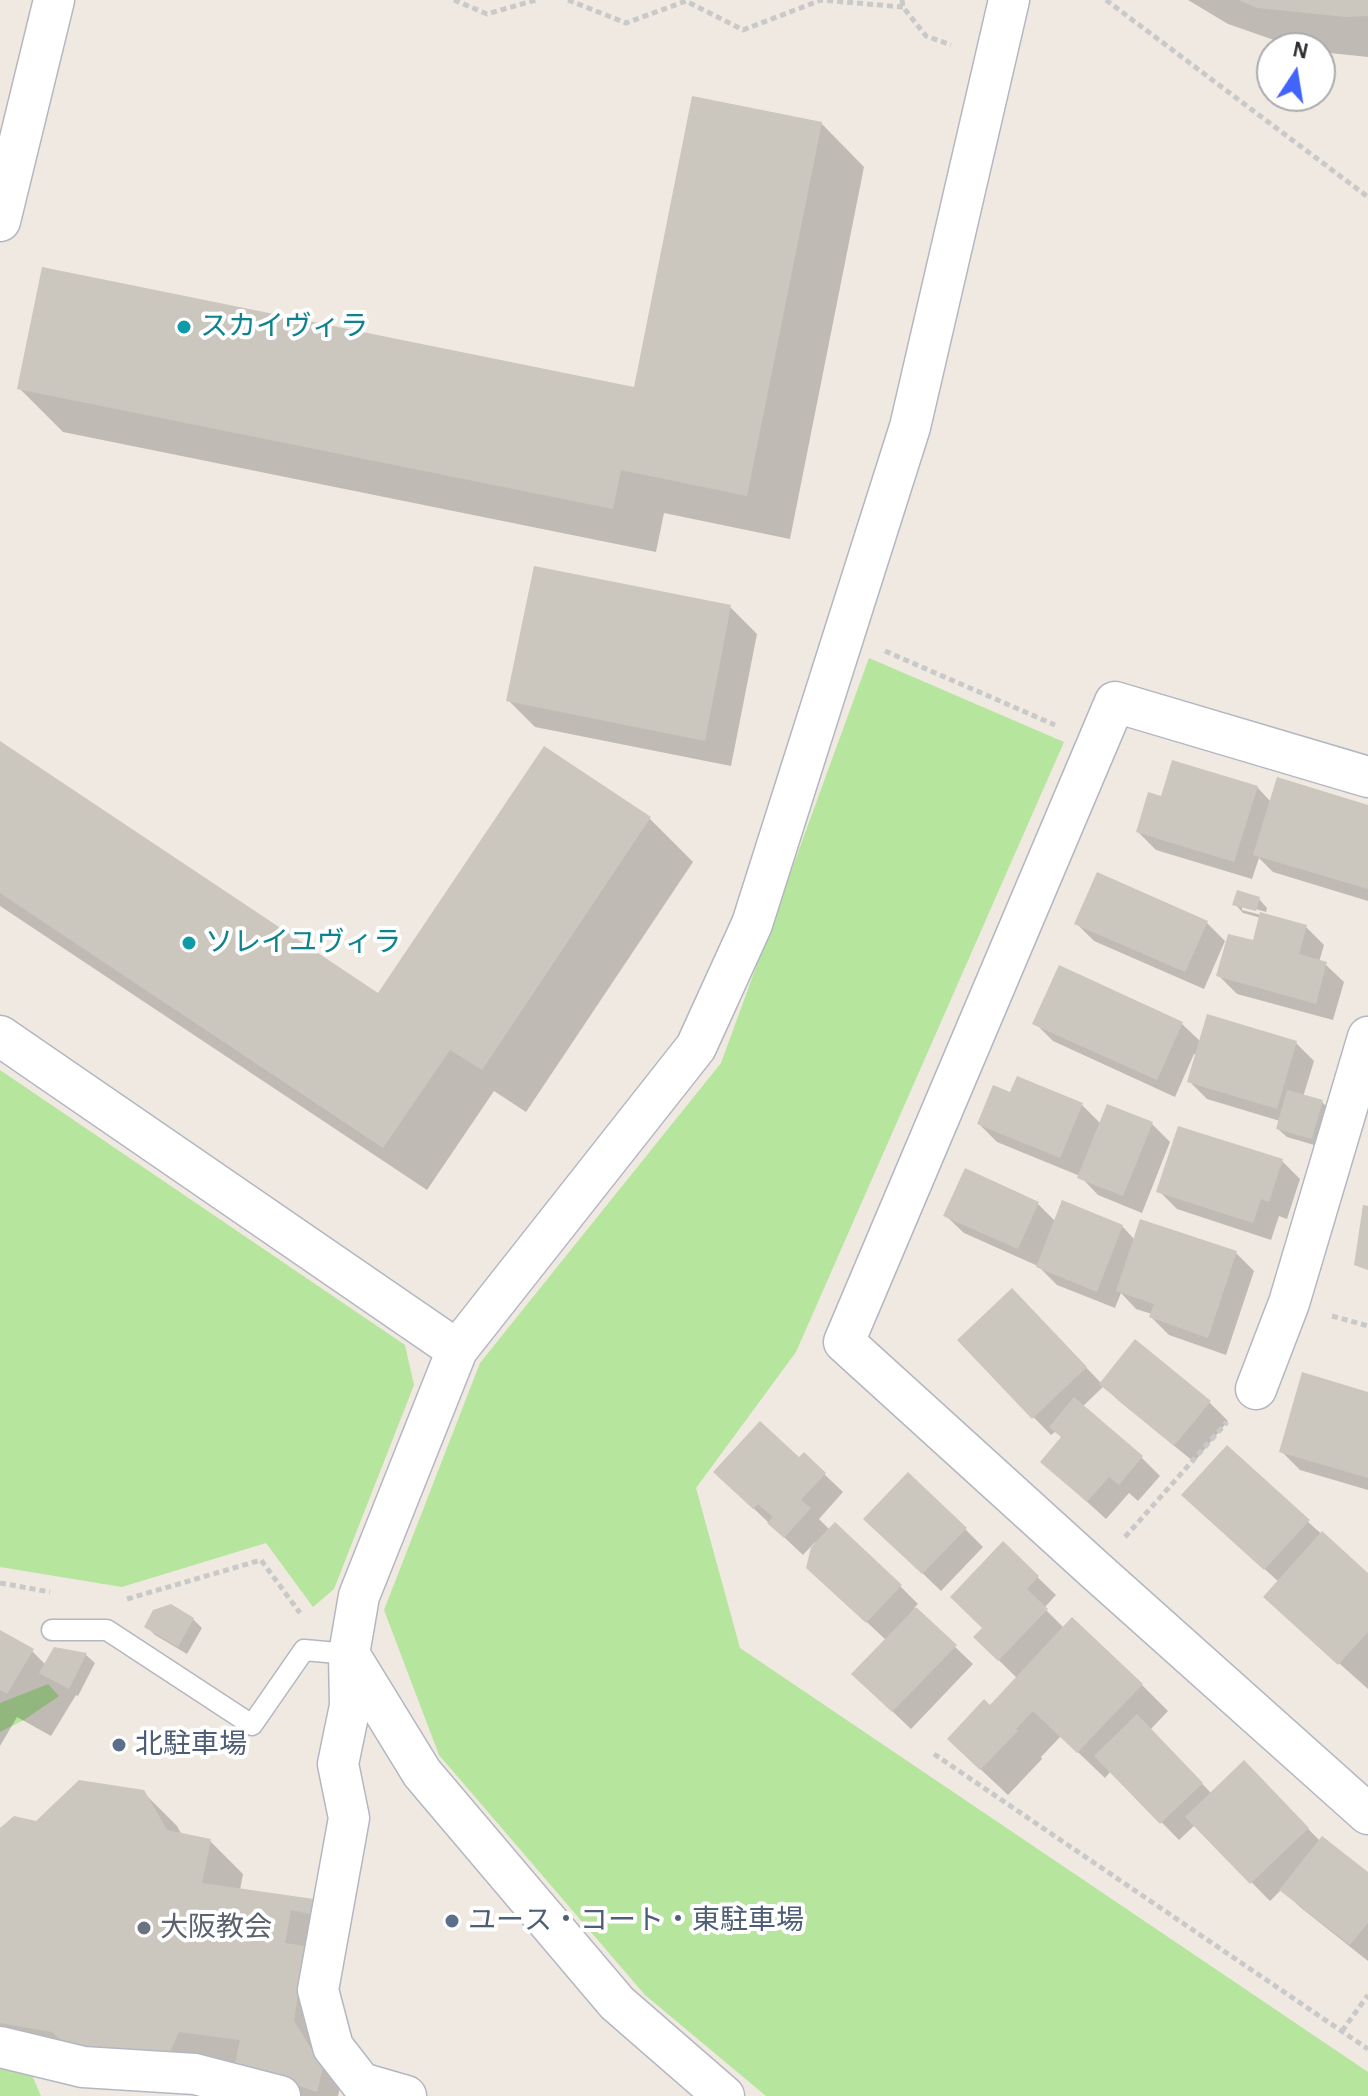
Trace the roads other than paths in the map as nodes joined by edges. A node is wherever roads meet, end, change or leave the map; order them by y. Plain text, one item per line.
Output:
1 (54, 0) edge
2 (1009, 0) edge
3 (0, 221) edge
4 (1368, 777) edge
5 (0, 1036) edge
6 (1368, 1037) edge
7 (457, 1350) junction
8 (1256, 1389) road end
9 (52, 1630) dead end
10 (349, 1654) junction
11 (1368, 1814) edge
12 (0, 2047) edge
13 (352, 2089) edge
14 (280, 2096) edge
15 (406, 2096) edge
16 (724, 2096) edge

1 - 3 street
2 - 7 street
4 - 11 street
5 - 7 street
6 - 8 street
7 - 10 street
9 - 10 lane
10 - 13 street
10 - 16 street
12 - 14 street
13 - 15 street

